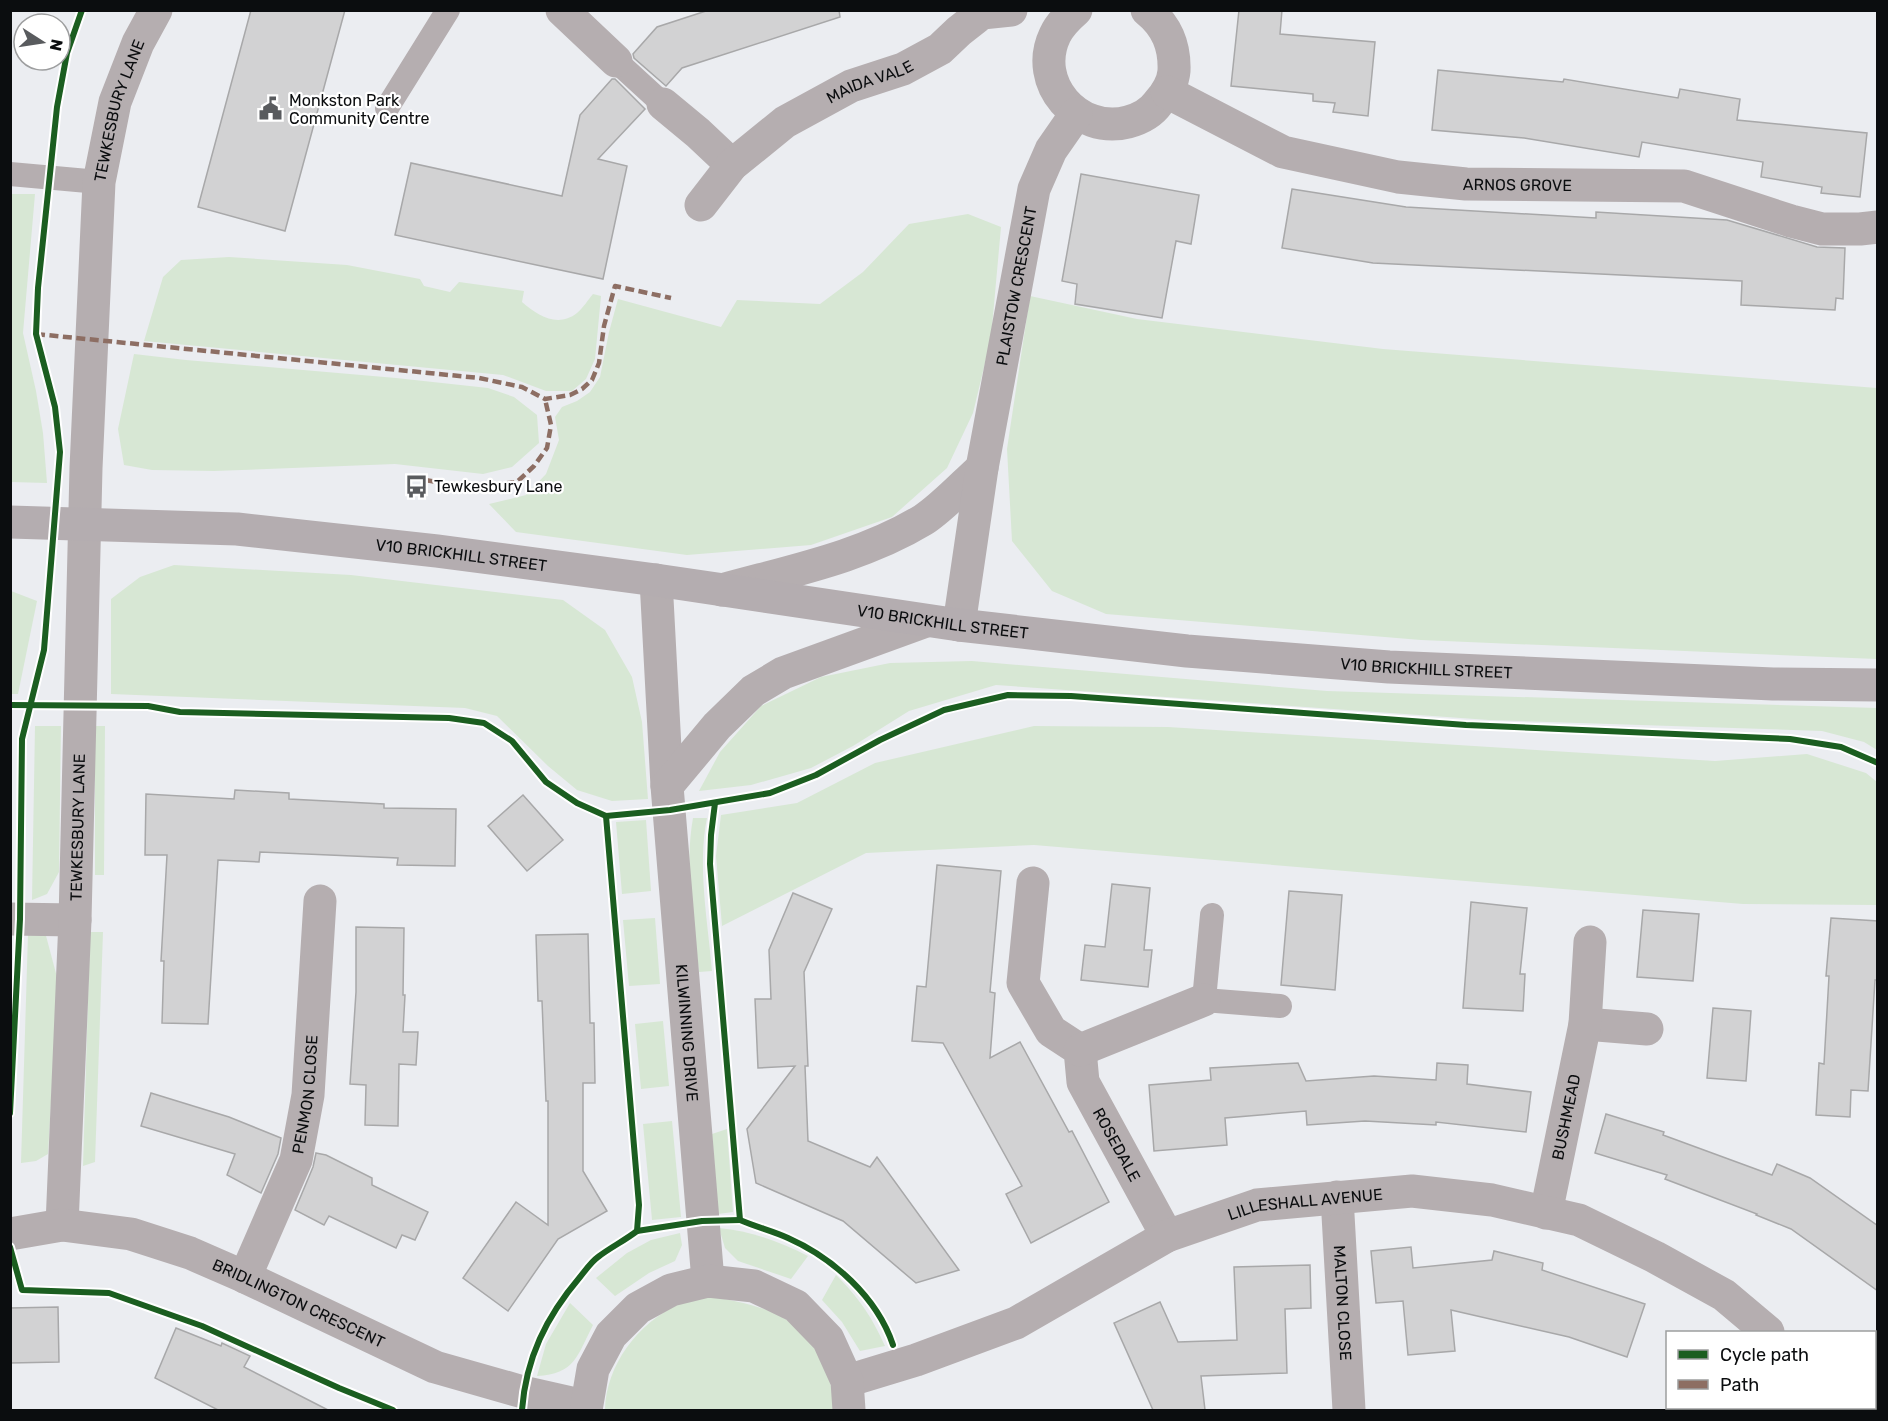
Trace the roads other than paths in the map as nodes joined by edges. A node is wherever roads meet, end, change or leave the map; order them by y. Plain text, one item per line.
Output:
1 (156, 10) edge
2 (448, 10) edge
3 (562, 10) edge
4 (1012, 10) edge
5 (1076, 10) edge
6 (1149, 11) edge
7 (1055, 35) junction
8 (616, 61) joint
9 (1167, 92) junction
10 (663, 104) joint
11 (387, 108) dead end
12 (1076, 114) junction
13 (732, 165) junction
14 (10, 174) edge
15 (99, 182) junction
16 (701, 205) dead end
17 (1878, 227) edge
18 (982, 468) junction
19 (10, 522) edge
20 (656, 580) junction
21 (722, 590) junction
22 (926, 621) junction
23 (959, 626) junction
24 (1878, 685) edge
25 (667, 786) junction
26 (1033, 883) dead end
27 (320, 902) dead end
28 (1212, 915) dead end
29 (10, 919) edge
30 (75, 920) junction
31 (1590, 942) dead end
32 (1204, 1000) junction
33 (1280, 1006) dead end
34 (1585, 1024) junction
35 (1647, 1029) dead end
36 (1080, 1050) junction
37 (1337, 1197) junction
38 (1546, 1213) junction
39 (62, 1225) junction
40 (10, 1234) edge
41 (1167, 1236) junction
42 (244, 1277) junction
43 (708, 1281) junction
44 (1766, 1331) edge
45 (848, 1396) edge
46 (585, 1408) edge
47 (1349, 1410) edge

1 - 15 street, TEWKESBURY LANE
2 - 11 lane
3 - 8 street
4 - 7 street, MAIDA VALE
4 - 13 street, MAIDA VALE
5 - 7 street
6 - 9 street
7 - 12 street
8 - 10 lane
9 - 12 street
9 - 17 street, ARNOS GROVE
10 - 13 street
12 - 18 street, PLAISTOW CRESCENT
13 - 16 street, MAIDA VALE
14 - 15 lane
15 - 30 street, TEWKESBURY LANE
18 - 21 street
18 - 23 street, PLAISTOW CRESCENT
19 - 20 street, V10 BRICKHILL STREET
20 - 21 street, V10 BRICKHILL STREET
20 - 25 street, KILWINNING DRIVE
21 - 22 street, V10 BRICKHILL STREET
22 - 23 street, V10 BRICKHILL STREET
22 - 25 street
23 - 24 street, V10 BRICKHILL STREET
25 - 43 street, KILWINNING DRIVE
26 - 36 street
27 - 42 street, PENMON CLOSE
28 - 32 lane
29 - 30 street
30 - 39 street, TEWKESBURY LANE
31 - 34 street, BUSHMEAD
32 - 33 lane
32 - 36 street
34 - 35 street
34 - 38 street, BUSHMEAD
36 - 41 street, ROSEDALE
37 - 38 street, LILLESHALL AVENUE
37 - 41 street, LILLESHALL AVENUE
37 - 47 street, MALTON CLOSE
38 - 44 street, LILLESHALL AVENUE
39 - 40 street, BRIDLINGTON CRESCENT
39 - 42 street, BRIDLINGTON CRESCENT
41 - 45 street, LILLESHALL AVENUE
42 - 46 street, BRIDLINGTON CRESCENT
43 - 45 street
43 - 46 street

